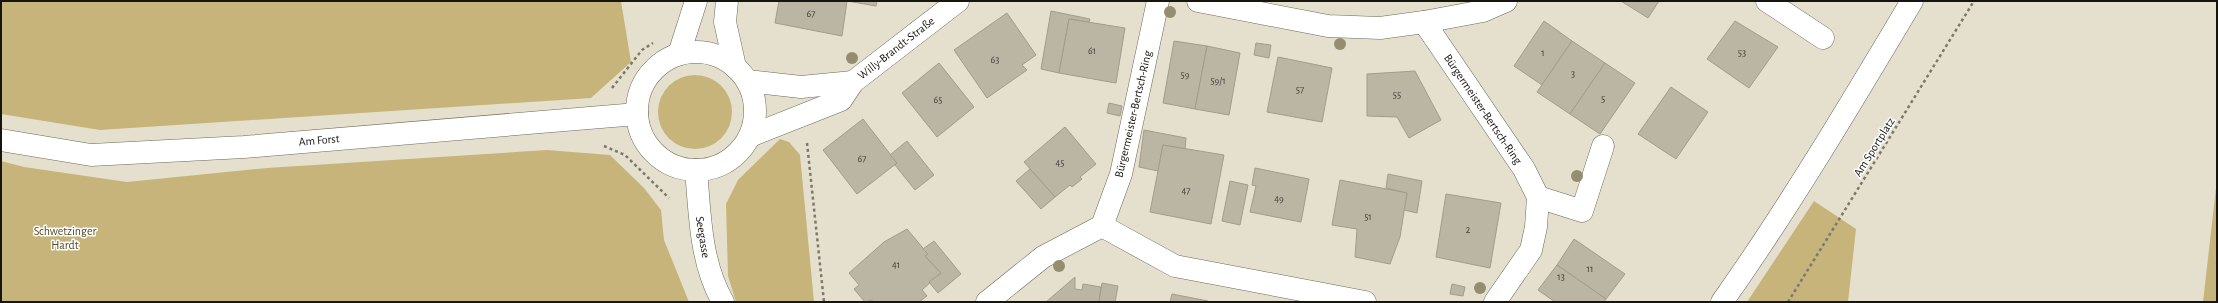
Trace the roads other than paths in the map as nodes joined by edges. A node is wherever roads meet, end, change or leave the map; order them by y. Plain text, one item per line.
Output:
1 (696, 1) edge
2 (727, 1) edge
3 (958, 1) edge
4 (1158, 1) edge
5 (1198, 1) edge
6 (1506, 1) edge
7 (1767, 1) edge
8 (1912, 1) edge
9 (1424, 22) junction
10 (1823, 38) dead end
11 (680, 54) junction
12 (741, 74) junction
13 (853, 82) junction
14 (637, 114) junction
15 (750, 136) junction
16 (1, 140) edge
17 (1603, 146) dead end
18 (696, 170) junction
19 (1538, 197) junction
20 (1102, 226) junction
21 (722, 302) edge
22 (988, 302) edge
23 (1365, 302) edge
24 (1495, 302) edge
25 (1722, 302) edge

1 - 11 street
2 - 12 street
3 - 13 street, Willy-Brandt-Straße
4 - 20 street, Bürgermeister-Bertsch-Ring
5 - 9 street
6 - 9 street
7 - 10 street
8 - 25 street
9 - 19 street, Bürgermeister-Bertsch-Ring
11 - 12 street
11 - 14 street
12 - 13 street, Willy-Brandt-Straße
12 - 15 street
13 - 15 street, Willy-Brandt-Straße
14 - 16 street, Am Forst
14 - 18 street
15 - 18 street
17 - 19 street
18 - 21 street, Seegasse
19 - 24 street
20 - 22 street
20 - 23 street

